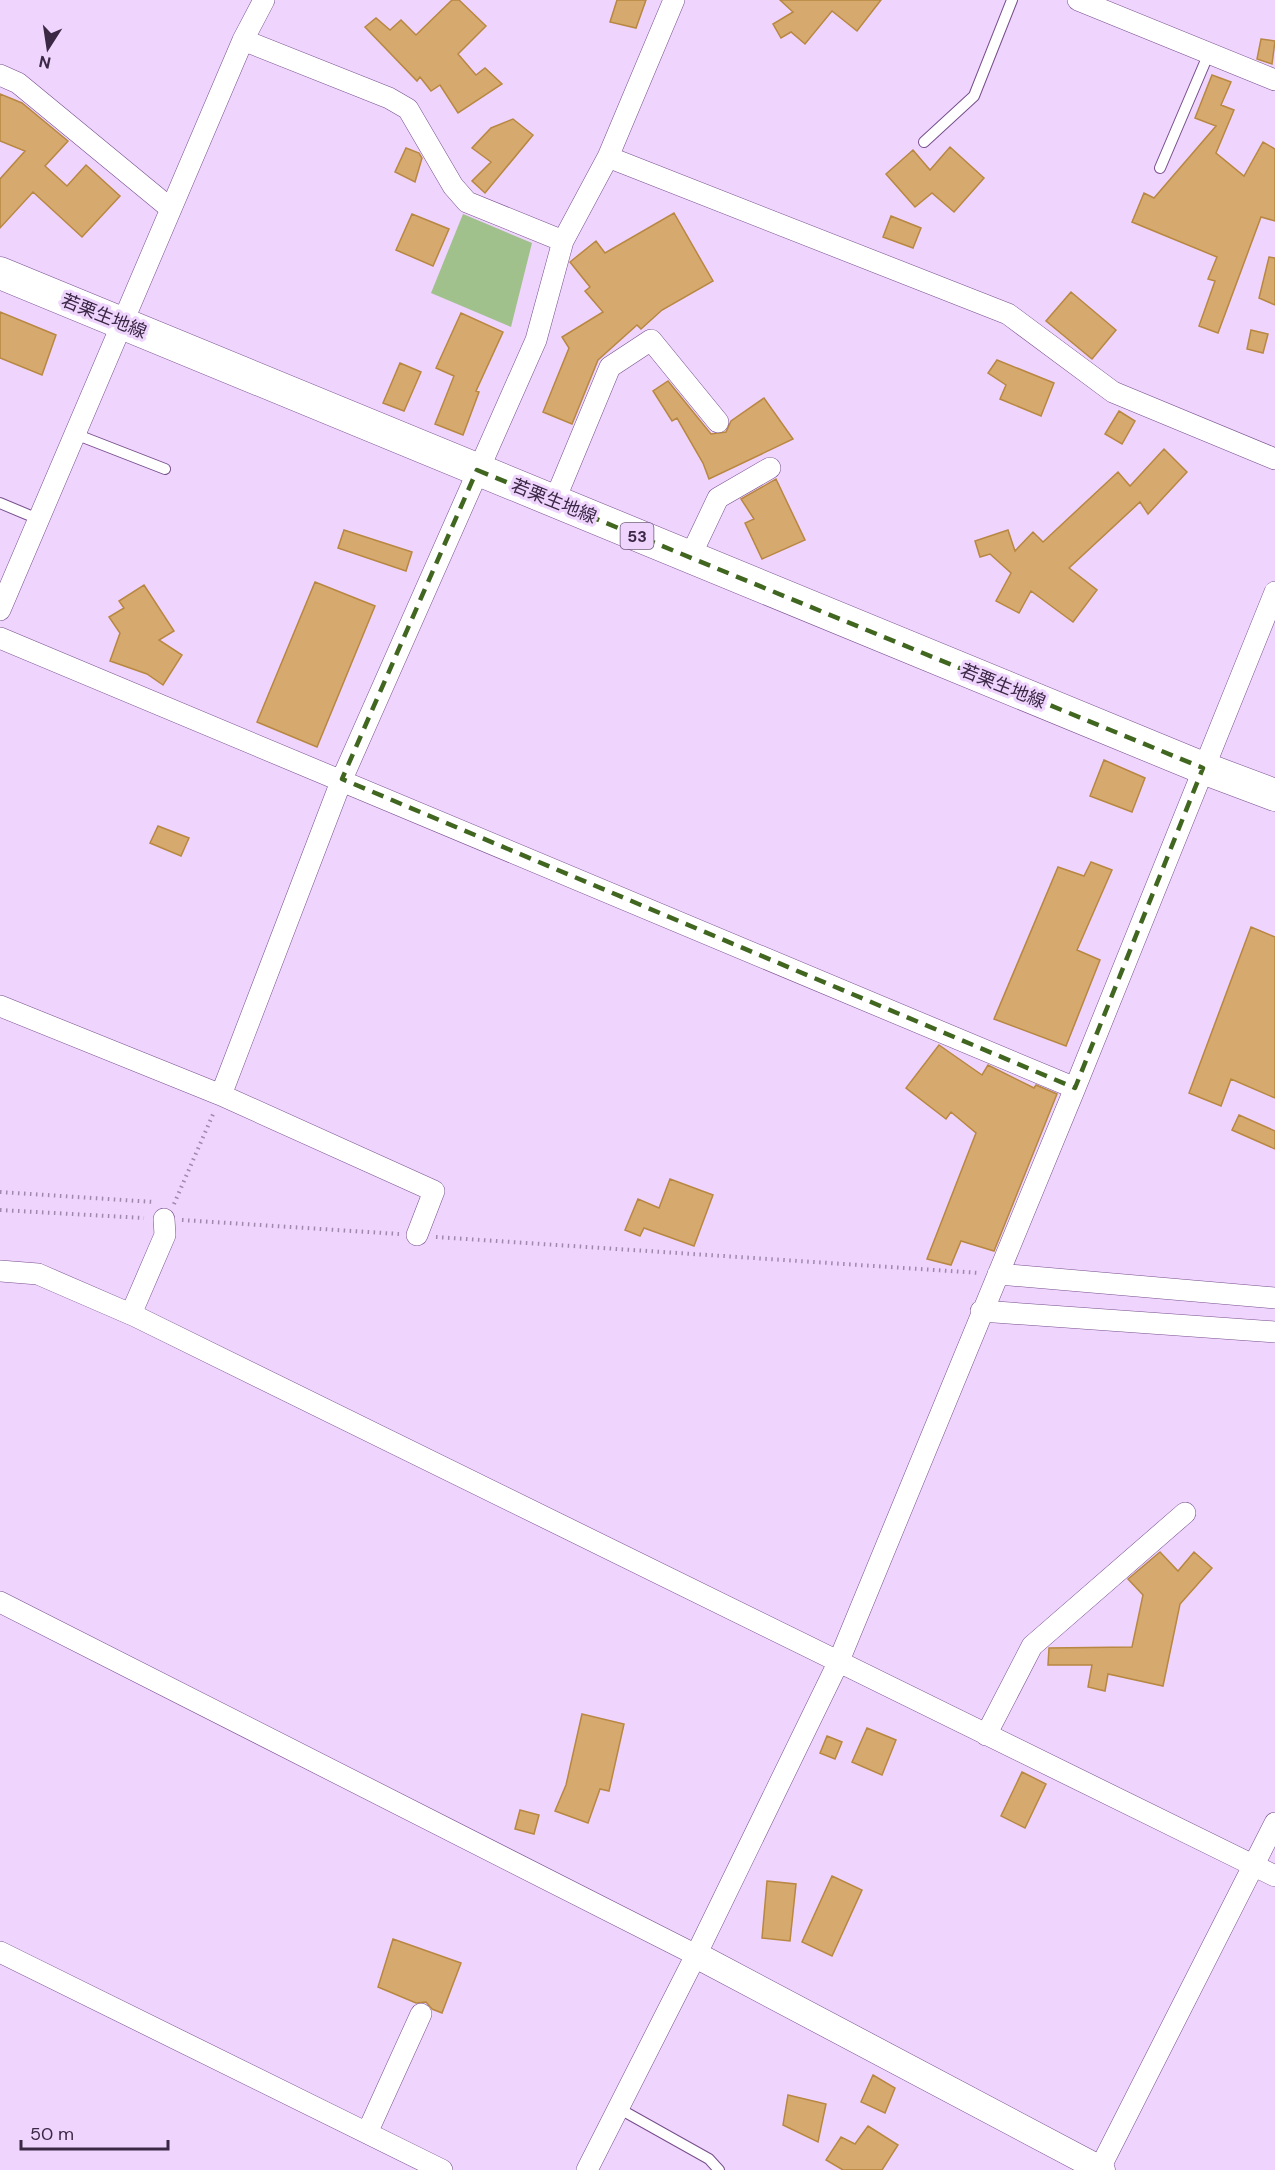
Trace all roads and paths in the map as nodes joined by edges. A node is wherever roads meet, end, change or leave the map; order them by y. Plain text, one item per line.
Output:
1 (264, 0) edge
2 (674, 0) edge
3 (1012, 0) edge
4 (1078, 0) edge
5 (243, 40) junction
6 (1209, 53) junction
7 (0, 75) edge
8 (1275, 80) edge
9 (924, 142) dead end
10 (608, 157) junction
11 (1160, 168) dead end
12 (171, 209) junction
13 (563, 241) junction
14 (0, 273) edge
15 (122, 323) junction
16 (718, 422) dead end
17 (75, 434) junction
18 (1275, 459) edge
19 (770, 468) dead end
20 (165, 469) dead end
21 (477, 470) junction
22 (554, 502) junction
23 (0, 503) edge
24 (39, 519) junction
25 (690, 557) junction
26 (1275, 592) edge
27 (0, 610) edge
28 (0, 638) edge
29 (1203, 768) junction
30 (342, 779) junction
31 (1275, 795) edge
32 (0, 1006) edge
33 (1075, 1088) junction
34 (221, 1095) junction
35 (0, 1192) edge
36 (0, 1210) edge
37 (164, 1219) junction
38 (417, 1235) junction
39 (0, 1271) edge
40 (998, 1274) junction
41 (1275, 1298) edge
42 (981, 1311) junction
43 (131, 1314) junction
44 (1275, 1332) edge
45 (1185, 1514) dead end
46 (0, 1602) edge
47 (838, 1663) junction
48 (986, 1735) junction
49 (1275, 1823) edge
50 (1254, 1866) junction
51 (1275, 1876) edge
52 (0, 1952) edge
53 (696, 1955) junction
54 (421, 2014) dead end
55 (618, 2108) junction
56 (367, 2133) junction
57 (442, 2170) edge
58 (586, 2170) edge
59 (719, 2170) edge
60 (1100, 2170) edge

1 - 5 street
2 - 10 street
3 - 9 lane
4 - 6 street
5 - 12 street
5 - 13 street
6 - 8 street
6 - 11 lane
7 - 12 street
10 - 13 street
10 - 18 street
12 - 15 street
13 - 21 street
14 - 15 main road, 若栗生地線 / 53
15 - 17 street
15 - 21 main road, 若栗生地線 / 53
16 - 22 street
17 - 20 lane
17 - 24 street
19 - 25 street
21 - 22 main road, 若栗生地線 / 53
21 - 30 street
22 - 25 main road, 若栗生地線 / 53
23 - 24 lane
24 - 27 street
25 - 29 main road, 若栗生地線 / 53
26 - 29 street
28 - 30 street
29 - 31 main road, 若栗生地線 / 53
29 - 33 street
30 - 33 street
30 - 34 street
32 - 34 street
33 - 40 street
34 - 35 path
34 - 38 street
36 - 37 path
37 - 38 path
37 - 43 street
38 - 40 path
39 - 43 street
40 - 41 street
40 - 42 street
42 - 44 street
42 - 47 street
43 - 47 street
45 - 48 street
46 - 53 street
47 - 48 street
47 - 53 street
48 - 50 street
49 - 50 street
50 - 51 street
50 - 60 street
52 - 56 street
53 - 55 street
53 - 60 street
54 - 56 street
55 - 58 street
55 - 59 lane
56 - 57 street

